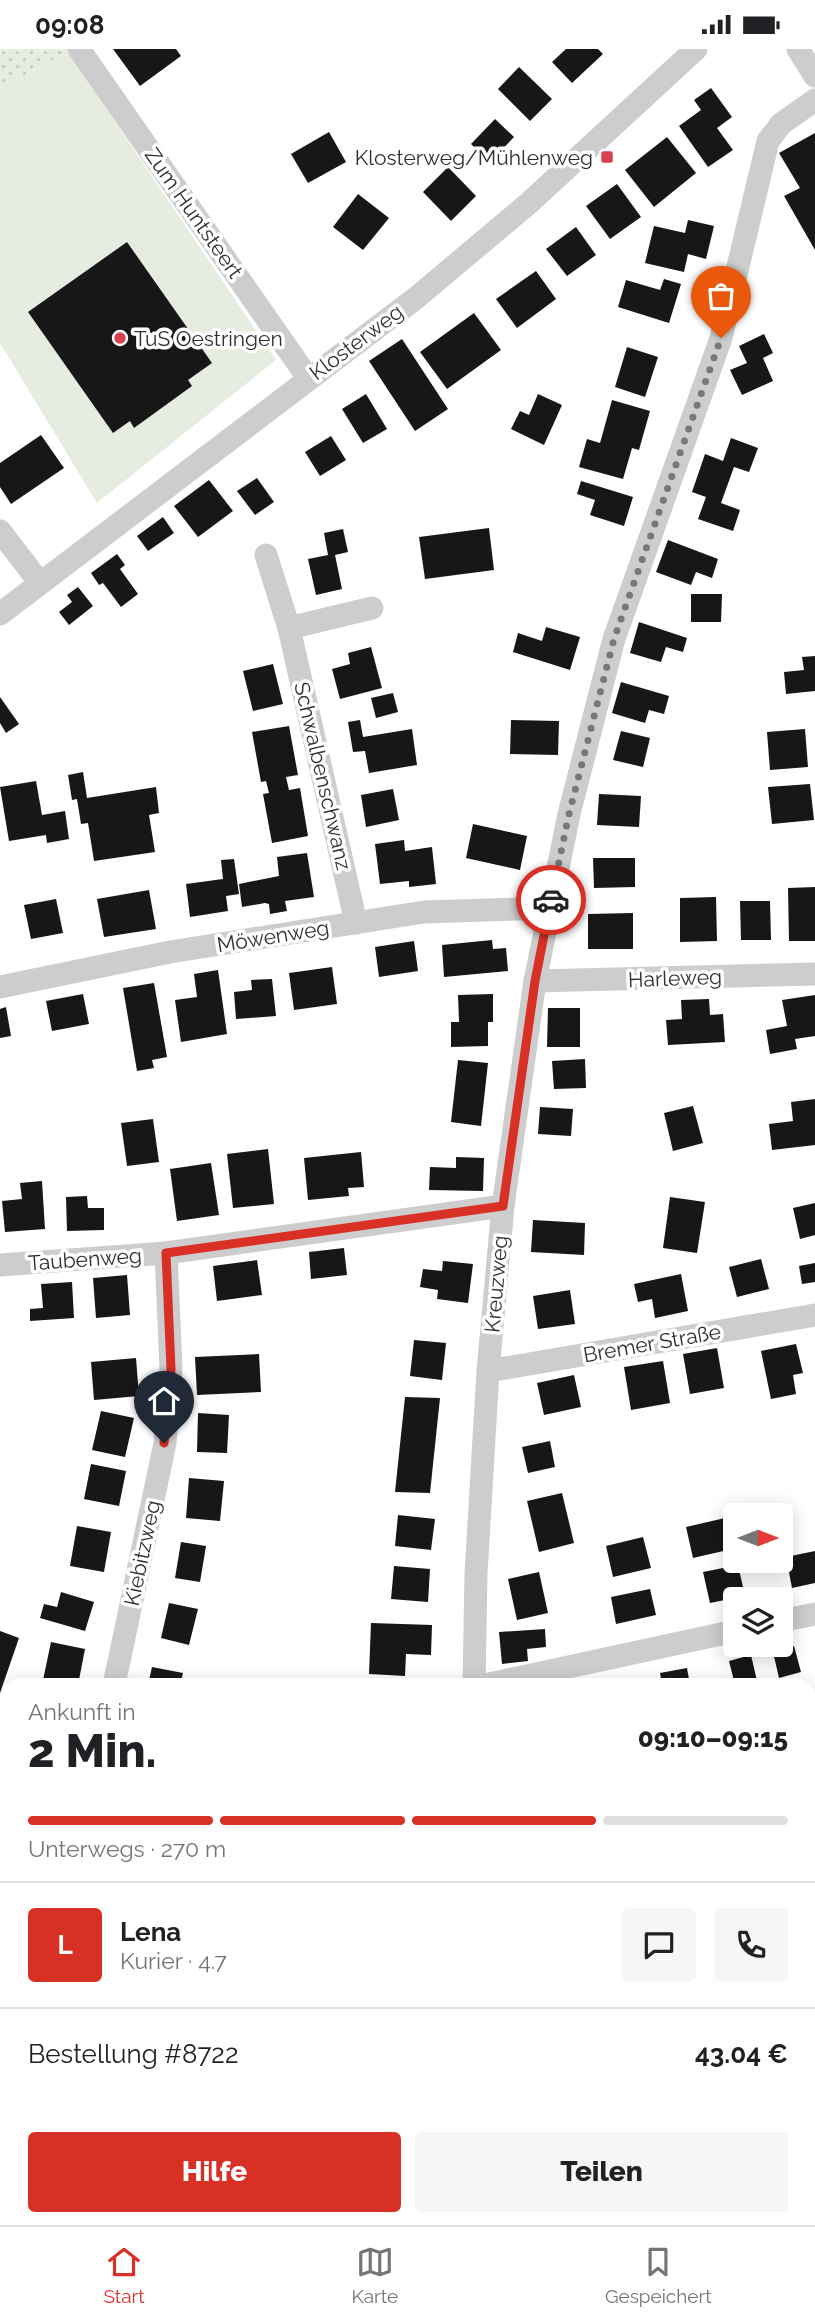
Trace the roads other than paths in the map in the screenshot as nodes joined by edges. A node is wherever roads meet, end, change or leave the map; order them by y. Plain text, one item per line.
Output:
1 (79, 49) edge
2 (696, 49) edge
3 (798, 49) edge
4 (815, 76) edge
5 (815, 100) edge
6 (308, 378) junction
7 (0, 531) edge
8 (267, 555) dead end
9 (40, 583) junction
10 (372, 608) dead end
11 (0, 614) edge
12 (289, 628) junction
13 (550, 908) junction
14 (356, 923) junction
15 (815, 974) edge
16 (535, 981) junction
17 (0, 987) edge
18 (503, 1206) junction
19 (166, 1253) junction
20 (0, 1265) edge
21 (815, 1315) edge
22 (488, 1371) junction
23 (815, 1614) edge
24 (793, 1618) edge
25 (723, 1634) edge
26 (115, 1678) edge
27 (474, 1678) edge
28 (517, 1678) edge

1 - 6 street, Zum Huntsteert
2 - 6 street, Klosterweg
3 - 4 street
5 - 13 street, Kreuzweg
6 - 9 street, Klosterweg
7 - 9 street
8 - 12 street, Schwalbenschwanz
9 - 11 street, Klosterweg
10 - 12 street
12 - 14 street, Schwalbenschwanz
13 - 14 street, Möwenweg
13 - 16 street, Kreuzweg
14 - 17 street, Möwenweg
15 - 16 street, Harleweg
16 - 18 street, Kreuzweg
18 - 19 street, Taubenweg
18 - 22 street, Kreuzweg
19 - 20 street, Taubenweg
19 - 26 street, Kiebitzweg
21 - 22 street, Bremer Straße
22 - 27 street, Kreuzweg
23 - 24 street
25 - 28 street

